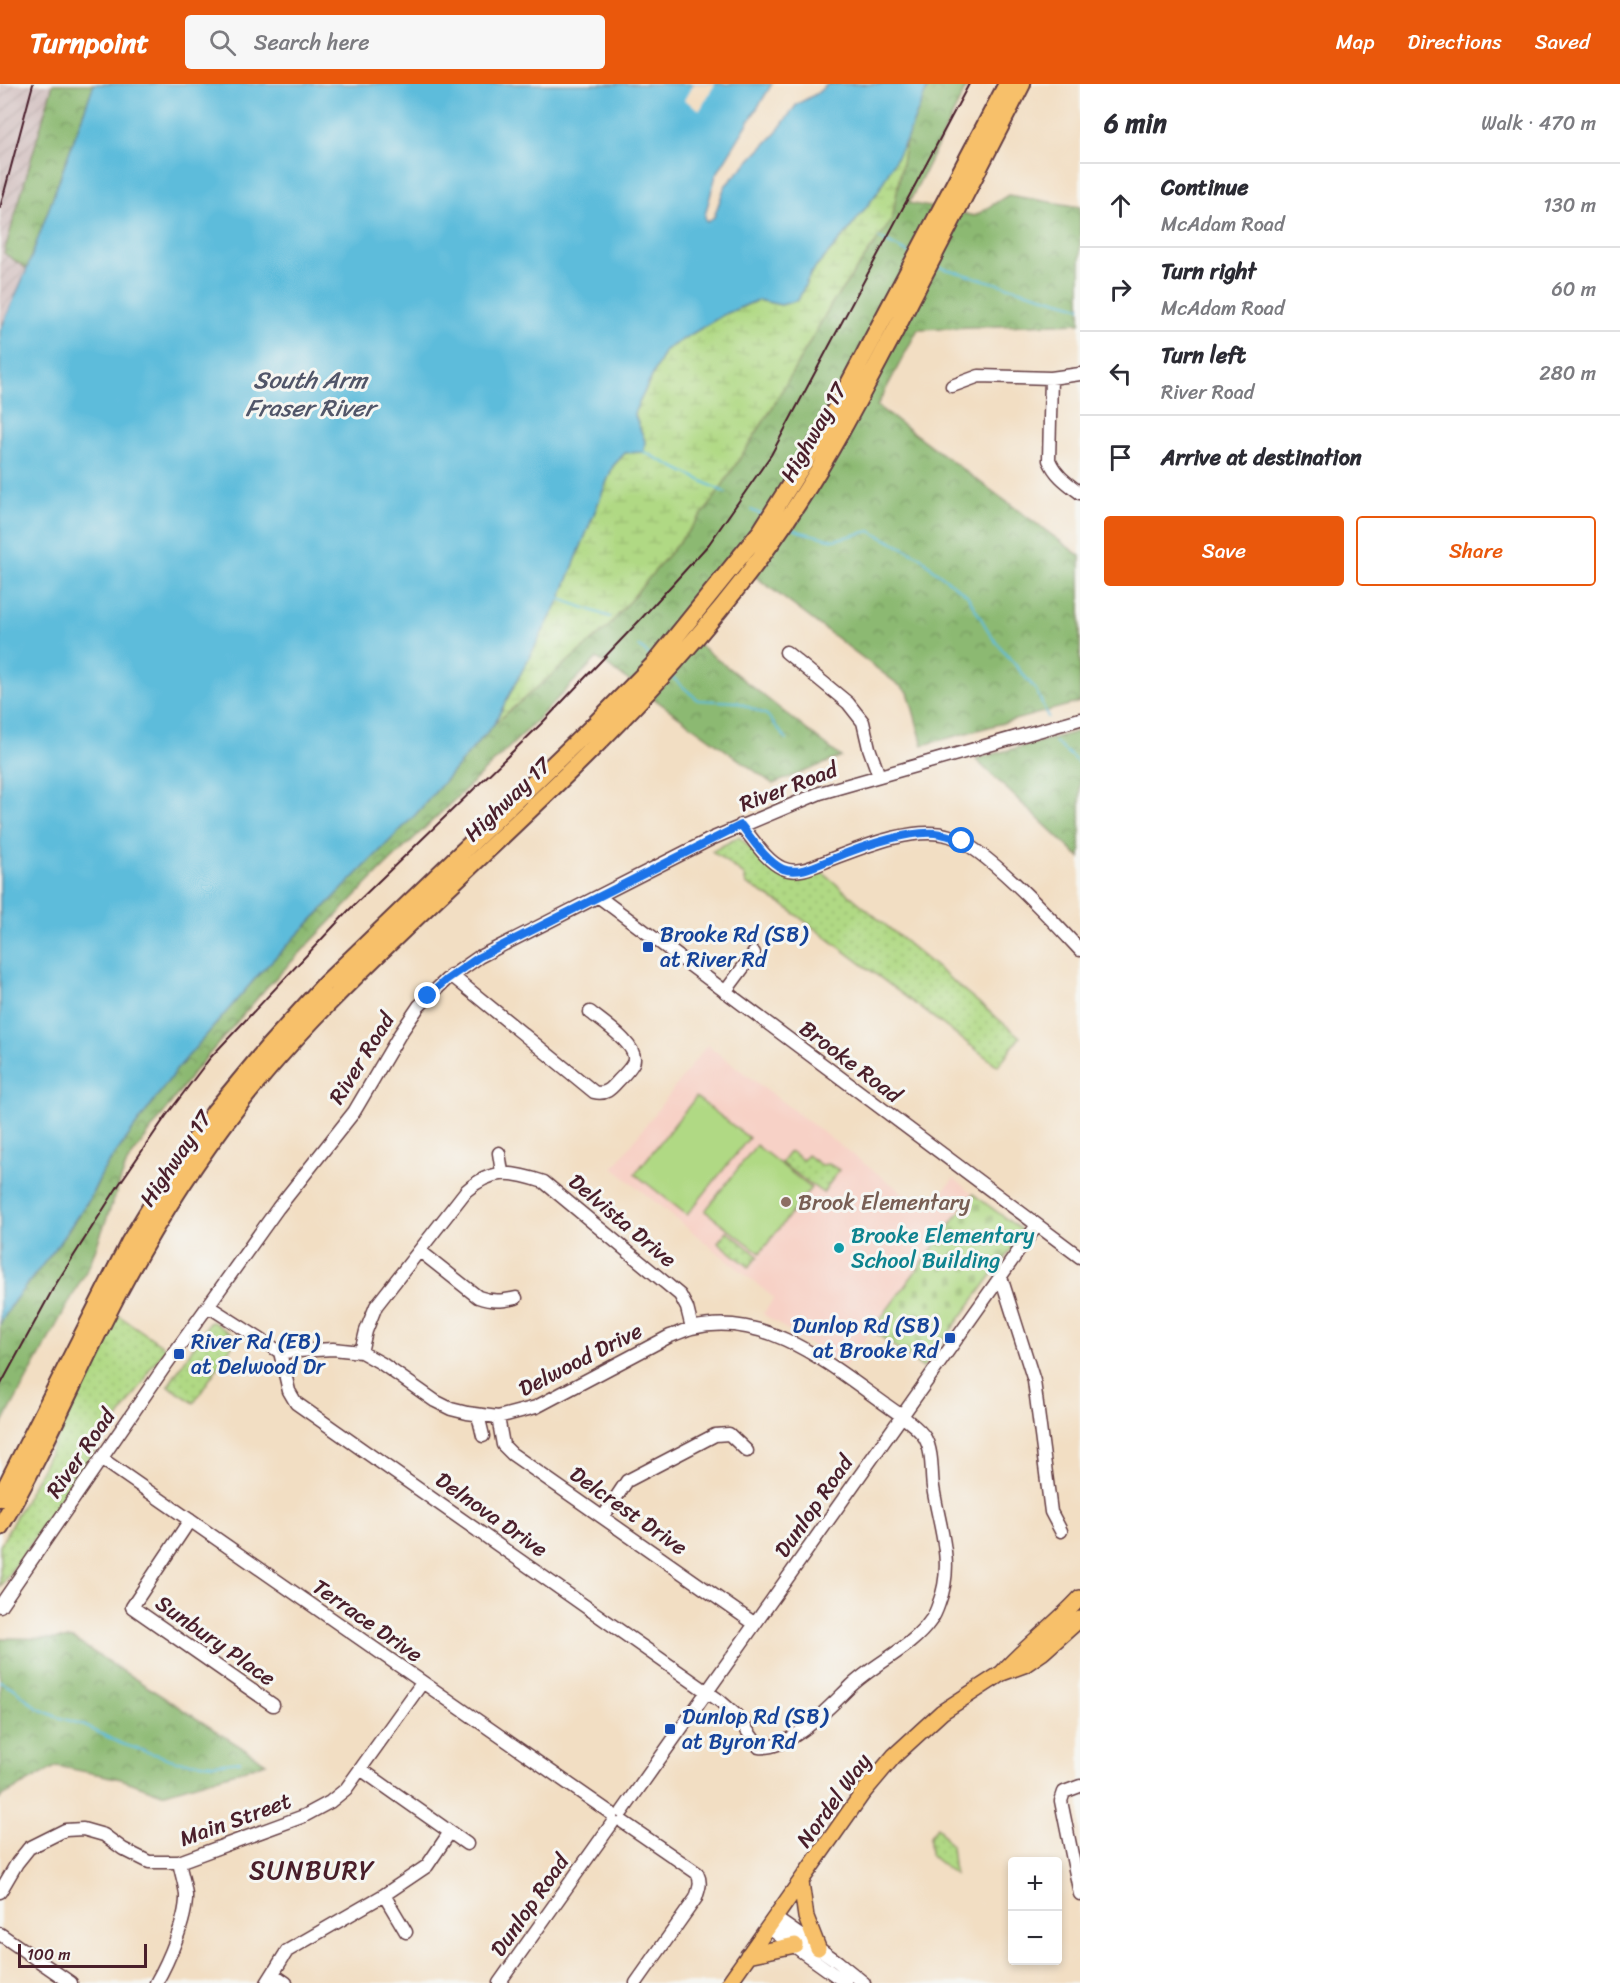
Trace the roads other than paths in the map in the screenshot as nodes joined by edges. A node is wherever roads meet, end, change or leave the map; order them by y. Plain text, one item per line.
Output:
1 (1006, 84) edge
2 (1022, 84) edge
3 (939, 230) junction
4 (1080, 374) edge
5 (1051, 378) junction
6 (952, 386) dead end
7 (1080, 493) edge
8 (786, 652) dead end
9 (652, 677) junction
10 (1080, 719) edge
11 (879, 776) junction
12 (741, 825) junction
13 (599, 897) junction
14 (1080, 951) edge
15 (754, 953) dead end
16 (451, 975) junction
17 (725, 993) junction
18 (590, 1012) dead end
19 (499, 1153) dead end
20 (502, 1172) junction
21 (1037, 1225) junction
22 (420, 1251) junction
23 (1080, 1257) edge
24 (1001, 1277) junction
25 (516, 1298) dead end
26 (208, 1306) junction
27 (692, 1328) junction
28 (280, 1352) junction
29 (361, 1352) junction
30 (478, 1415) junction
31 (902, 1416) junction
32 (498, 1418) junction
33 (483, 1436) dead end
34 (747, 1452) dead end
35 (102, 1459) junction
36 (0, 1498) edge
37 (603, 1517) junction
38 (190, 1520) junction
39 (0, 1527) edge
40 (1061, 1532) dead end
41 (1080, 1598) edge
42 (0, 1606) edge
43 (1080, 1619) edge
44 (755, 1624) junction
45 (1002, 1673) junction
46 (422, 1683) junction
47 (708, 1691) junction
48 (273, 1705) dead end
49 (362, 1770) junction
50 (1080, 1786) edge
51 (618, 1817) junction
52 (450, 1832) junction
53 (467, 1844) dead end
54 (179, 1862) junction
55 (801, 1882) junction
56 (0, 1892) edge
57 (1080, 1894) edge
58 (384, 1895) junction
59 (772, 1923) junction
60 (406, 1932) dead end
61 (0, 1934) edge
62 (795, 1946) junction
63 (818, 1948) junction
64 (748, 1955) junction
65 (270, 1978) edge
66 (71, 1983) edge
67 (156, 1983) edge
68 (286, 1983) edge
69 (499, 1983) edge
70 (636, 1983) edge
71 (729, 1983) edge
72 (846, 1983) edge
73 (864, 1983) edge

1 - 3 highway, Highway 17
2 - 3 highway, Highway 17
3 - 9 highway, Highway 17
4 - 5 street
5 - 6 street
5 - 7 street
8 - 11 street
9 - 36 highway, Highway 17
9 - 39 highway, Highway 17
10 - 11 street, River Road
11 - 12 street, River Road
12 - 13 street, River Road
12 - 14 street
13 - 16 street, River Road
13 - 17 street, Brooke Road
15 - 17 street
16 - 18 street
16 - 26 street, River Road
17 - 21 street, Brooke Road
19 - 20 street
20 - 22 street
20 - 27 street, Delvista Drive
21 - 23 street, Brooke Road
21 - 24 street, Dunlop Road
22 - 25 street
22 - 29 street
24 - 31 street, Dunlop Road
24 - 40 street
26 - 28 street
26 - 35 street, River Road
27 - 31 street, Delwood Drive
27 - 32 street, Delwood Drive
28 - 29 street, Delwood Drive
28 - 47 street, Delnova Drive
29 - 30 street, Delwood Drive
30 - 32 street, Delwood Drive
30 - 33 street
31 - 44 street, Dunlop Road
31 - 47 street, Delnova Drive
32 - 37 street, Delcrest Drive
34 - 37 street
35 - 38 street, Terrace Drive
35 - 42 street, River Road
37 - 44 street, Delcrest Drive
38 - 46 street, Terrace Drive
38 - 48 street, Sunbury Place
41 - 45 main road, Nordel Way
43 - 45 main road, Nordel Way
44 - 47 street, Dunlop Road
45 - 55 main road, Nordel Way
46 - 49 street, Main Street
46 - 51 street, Terrace Drive
47 - 51 street, Dunlop Road
49 - 52 street
49 - 54 street, Main Street
50 - 57 street
51 - 69 street, Dunlop Road
51 - 70 street, Terrace Drive
52 - 53 street
52 - 58 street
54 - 56 street, Main Street
54 - 67 street
55 - 59 main road, Nordel Way
55 - 63 main road
58 - 60 street
58 - 65 street
59 - 62 street
59 - 63 street
59 - 64 main road, Nordel Way
61 - 66 street
62 - 64 main road
62 - 72 street
63 - 73 street
64 - 71 main road, Nordel Way
65 - 68 street

